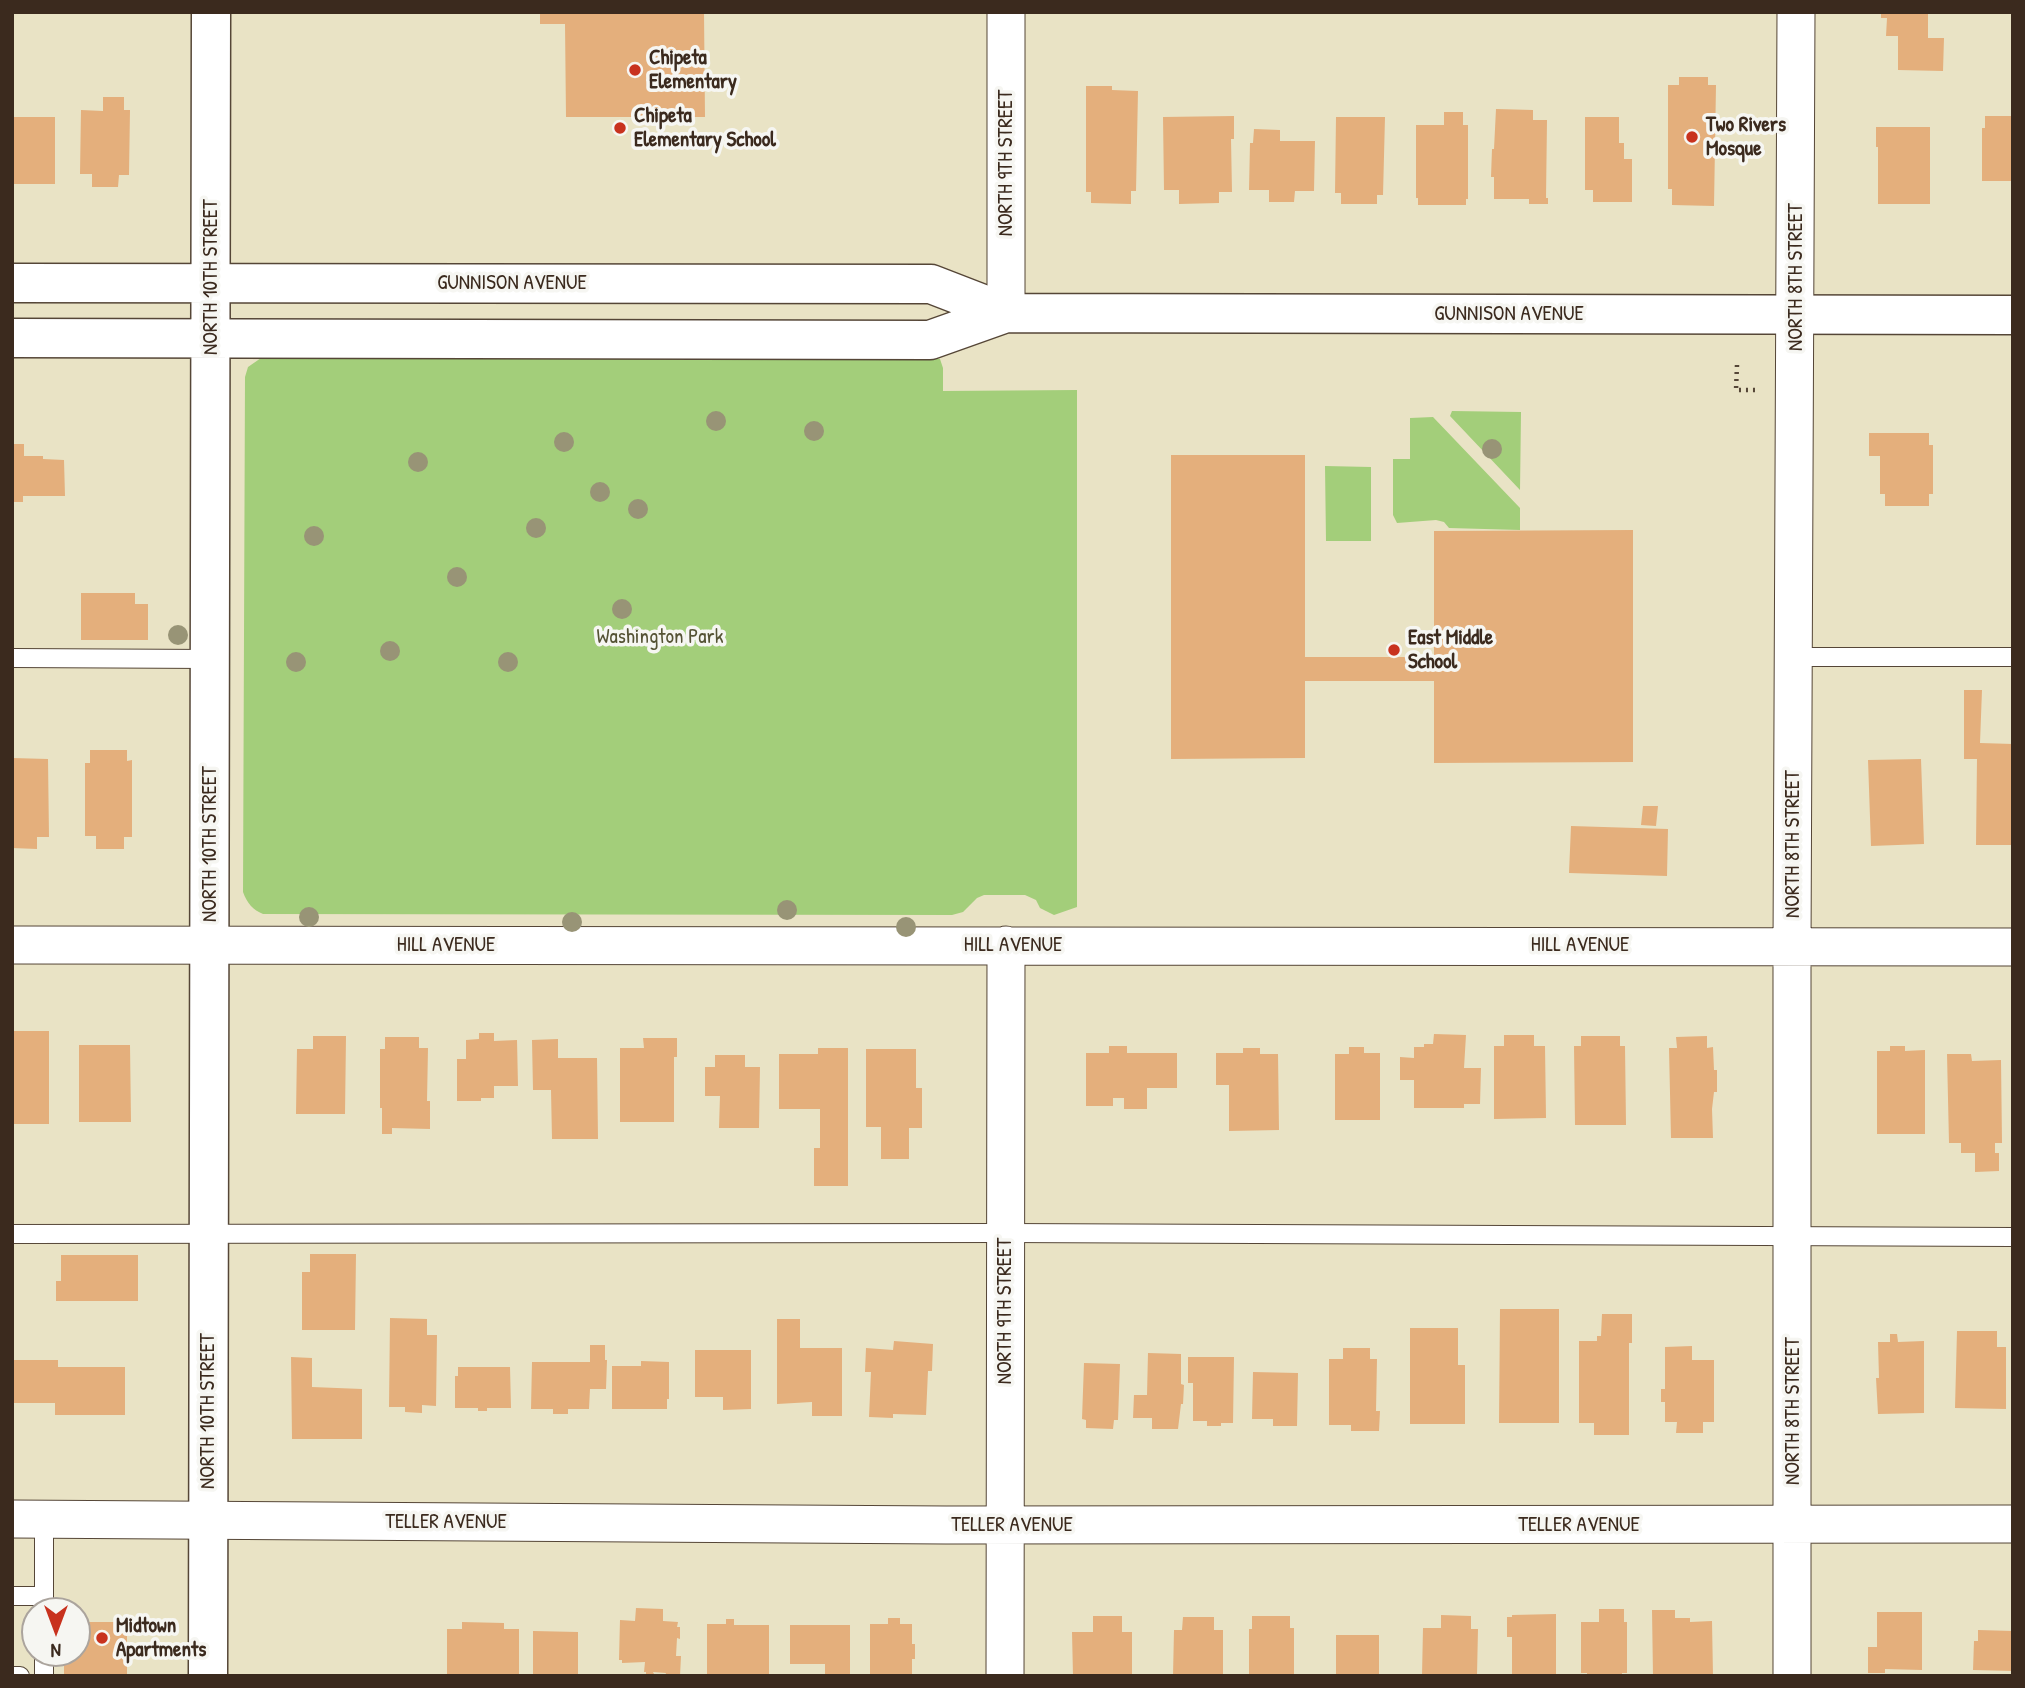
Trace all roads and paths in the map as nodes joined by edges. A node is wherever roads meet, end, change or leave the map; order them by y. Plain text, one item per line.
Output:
1 (211, 12) edge
2 (1006, 12) edge
3 (1797, 12) edge
4 (12, 283) edge
5 (211, 283) junction
6 (1006, 313) junction
7 (1797, 314) junction
8 (2013, 315) edge
9 (12, 338) edge
10 (211, 338) junction
11 (1737, 365) dead end
12 (1764, 390) dead end
13 (1794, 657) junction
14 (2013, 657) edge
15 (12, 658) edge
16 (210, 659) junction
17 (12, 944) edge
18 (209, 945) junction
19 (1006, 945) junction
20 (1792, 947) junction
21 (2013, 947) edge
22 (1005, 1233) junction
23 (12, 1234) edge
24 (208, 1234) junction
25 (1793, 1237) junction
26 (2013, 1237) edge
27 (28, 1519) edge
28 (209, 1520) junction
29 (2013, 1524) edge
30 (1004, 1525) junction
31 (1793, 1525) junction
32 (43, 1597) edge
33 (12, 1676) edge
34 (20, 1676) edge
35 (208, 1676) edge
36 (1005, 1676) edge
37 (1792, 1676) edge

1 - 5 street, NORTH 10TH STREET
2 - 6 street, NORTH 9TH STREET
3 - 7 street, NORTH 8TH STREET
4 - 5 street, GUNNISON AVENUE
5 - 6 street, GUNNISON AVENUE
5 - 10 street, NORTH 10TH STREET
6 - 7 street, GUNNISON AVENUE
6 - 10 street, GUNNISON AVENUE
7 - 8 street, GUNNISON AVENUE
7 - 13 street, NORTH 8TH STREET
9 - 10 street, GUNNISON AVENUE
10 - 16 street, NORTH 10TH STREET
11 - 12 path
13 - 14 lane
13 - 20 street, NORTH 8TH STREET
15 - 16 lane
16 - 18 street, NORTH 10TH STREET
17 - 18 street, HILL AVENUE
18 - 19 street, HILL AVENUE
18 - 24 street, NORTH 10TH STREET
19 - 20 street, HILL AVENUE
19 - 22 street, NORTH 9TH STREET
20 - 21 street, HILL AVENUE
20 - 25 street, NORTH 8TH STREET
22 - 24 lane
22 - 25 lane
22 - 30 street, NORTH 9TH STREET
23 - 24 lane
24 - 28 street, NORTH 10TH STREET
25 - 26 lane
25 - 31 street, NORTH 8TH STREET
27 - 28 street, TELLER AVENUE
27 - 32 lane
28 - 30 street, TELLER AVENUE
28 - 35 street, NORTH 10TH STREET
29 - 31 street, TELLER AVENUE
30 - 31 street, TELLER AVENUE
30 - 36 street, NORTH 9TH STREET
31 - 37 street, NORTH 8TH STREET
33 - 34 lane

